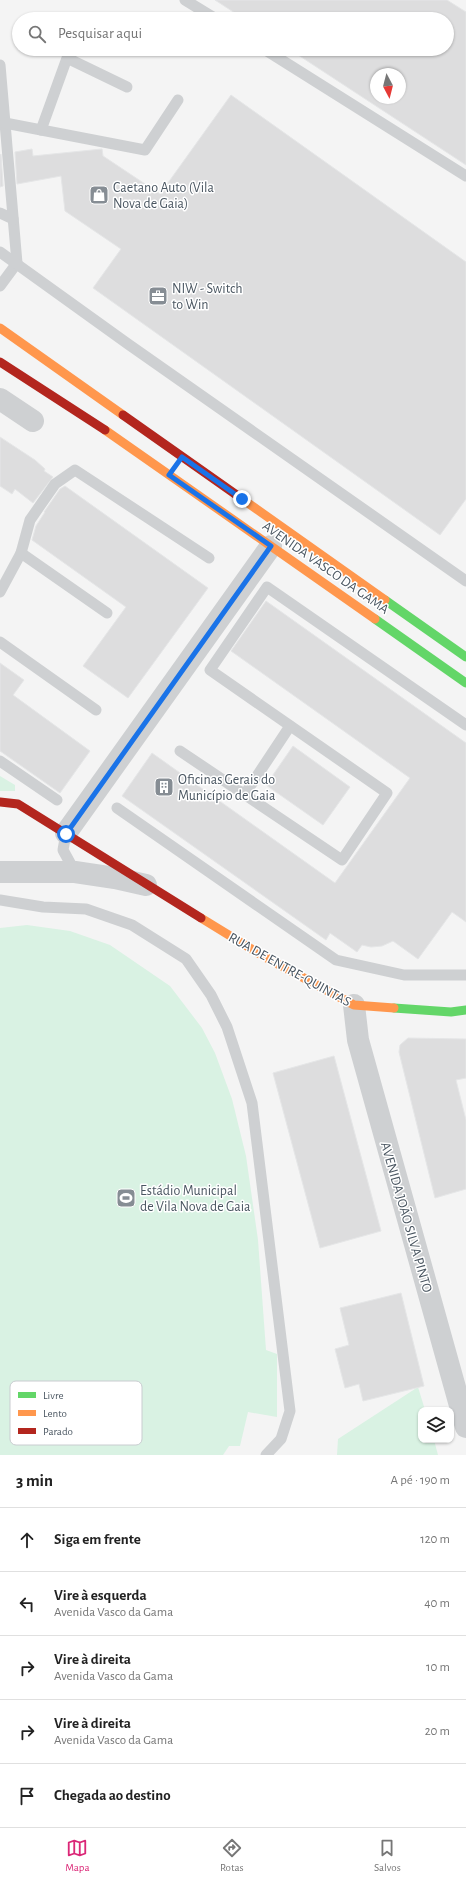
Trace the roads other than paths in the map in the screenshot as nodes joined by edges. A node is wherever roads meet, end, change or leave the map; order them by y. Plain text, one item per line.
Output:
1 (185, 0) edge
2 (205, 12) edge
3 (275, 56) edge
4 (0, 65) edge
5 (127, 87) dead end
6 (178, 100) dead end
7 (5, 123) junction
8 (41, 130) junction
9 (466, 176) edge
10 (0, 213) edge
11 (14, 219) junction
12 (0, 252) edge
13 (17, 263) junction
14 (0, 286) edge
15 (0, 328) edge
16 (0, 362) edge
17 (0, 399) edge
18 (33, 421) dead end
19 (176, 466) junction
20 (271, 546) junction
21 (21, 553) junction
22 (210, 558) dead end
23 (466, 581) edge
24 (0, 592) edge
25 (107, 613) dead end
26 (0, 642) edge
27 (466, 657) edge
28 (466, 683) edge
29 (96, 710) dead end
30 (466, 725) edge
31 (290, 726) junction
32 (180, 751) dead end
33 (0, 761) edge
34 (245, 794) junction
35 (57, 800) dead end
36 (0, 802) edge
37 (117, 808) dead end
38 (65, 842) junction
39 (0, 872) edge
40 (75, 872) junction
41 (151, 886) junction
42 (0, 900) edge
43 (466, 975) edge
44 (354, 1005) junction
45 (466, 1010) edge
46 (466, 1427) edge
47 (266, 1455) edge

1 - 2 lane
3 - 9 lane
4 - 7 lane
5 - 8 lane
6 - 8 lane
7 - 8 lane
7 - 11 lane
10 - 11 lane
11 - 13 lane
12 - 13 lane
13 - 14 lane
13 - 23 lane
15 - 19 main road, AVENIDA VASCO DA GAMA
16 - 19 main road, AVENIDA VASCO DA GAMA
17 - 18 street
19 - 20 main road, AVENIDA VASCO DA GAMA
19 - 27 main road, AVENIDA VASCO DA GAMA
20 - 28 main road, AVENIDA VASCO DA GAMA
20 - 38 street
21 - 22 lane
21 - 24 lane
21 - 25 lane
26 - 29 lane
30 - 31 lane
31 - 34 lane
31 - 34 lane
32 - 34 lane
33 - 35 lane
36 - 38 main road, RUA DE ENTRE-QUINTAS
37 - 43 lane
38 - 40 lane, RUA DE ENTRE-QUINTAS
38 - 41 main road, RUA DE ENTRE-QUINTAS
39 - 40 street, RUA DE ENTRE-QUINTAS
40 - 41 street, RUA DE ENTRE-QUINTAS
41 - 44 main road, RUA DE ENTRE-QUINTAS
42 - 47 lane
44 - 45 main road, RUA DE ENTRE-QUINTAS
44 - 46 street, AVENIDA JOÃO SILVA PINTO

